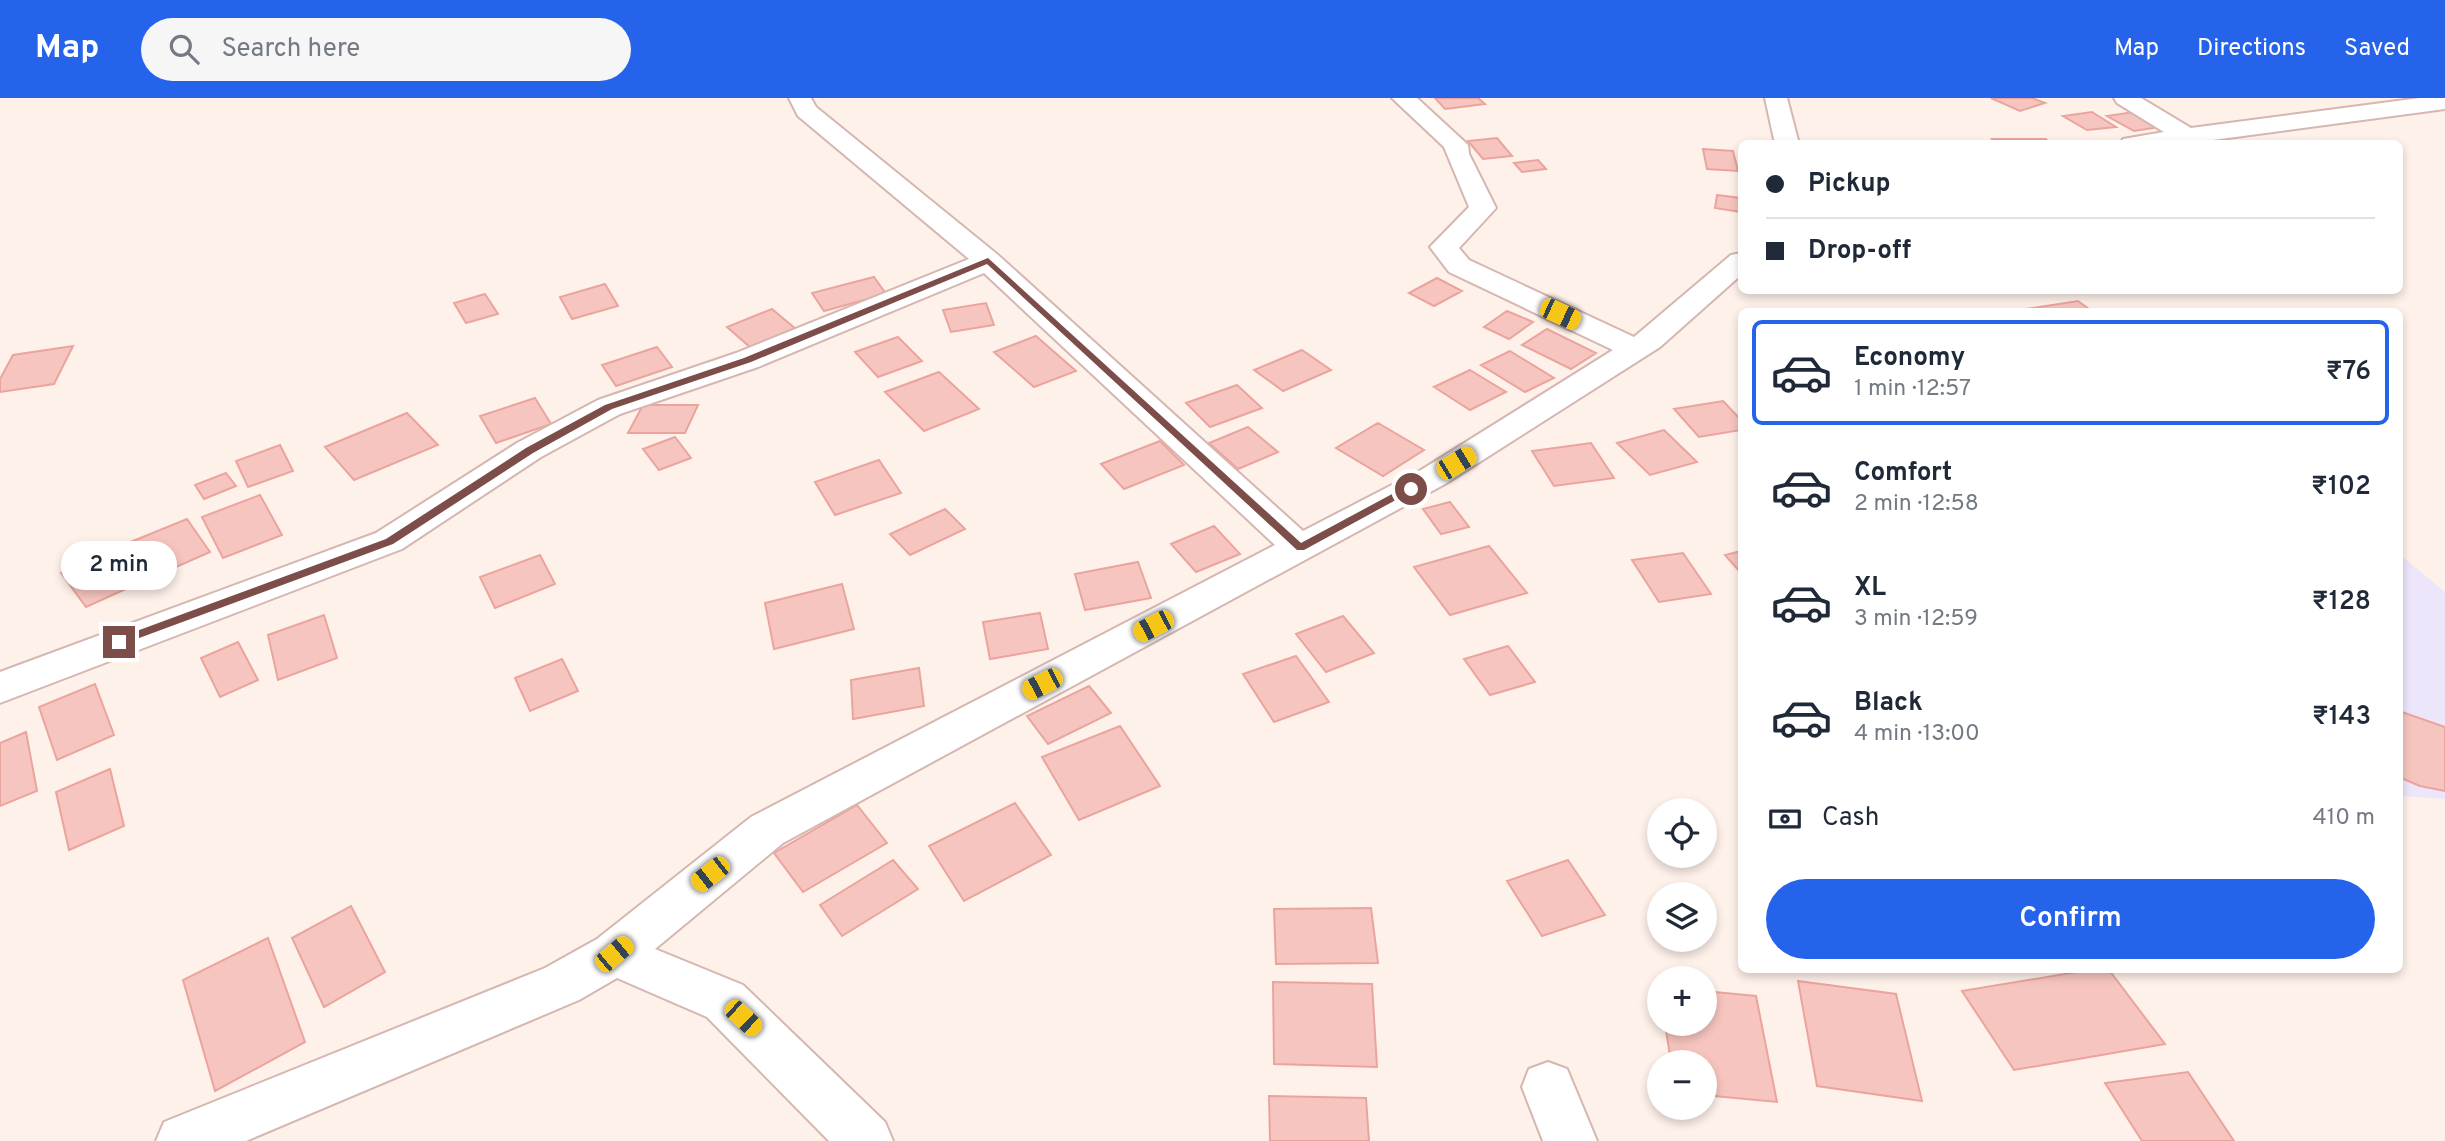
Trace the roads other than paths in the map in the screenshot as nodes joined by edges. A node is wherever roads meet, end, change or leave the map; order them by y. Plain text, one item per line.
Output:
1 (800, 98) edge
2 (1403, 98) edge
3 (1776, 98) edge
4 (2125, 98) edge
5 (2400, 102) edge
6 (2445, 102) edge
7 (2186, 135) junction
8 (1786, 140) edge
9 (2156, 140) edge
10 (988, 261) junction
11 (1738, 264) edge
12 (1635, 349) junction
13 (1300, 548) junction
14 (0, 688) edge
15 (614, 954) junction
16 (1548, 1087) dead end
17 (183, 1141) edge
18 (866, 1141) edge
19 (1571, 1141) edge

1 - 10 street
2 - 12 street
3 - 8 street
4 - 7 street
5 - 6 street
5 - 7 street
7 - 9 street
10 - 13 street
10 - 14 street
11 - 12 street
12 - 13 street
13 - 15 street
15 - 17 street
15 - 18 street
16 - 19 street

